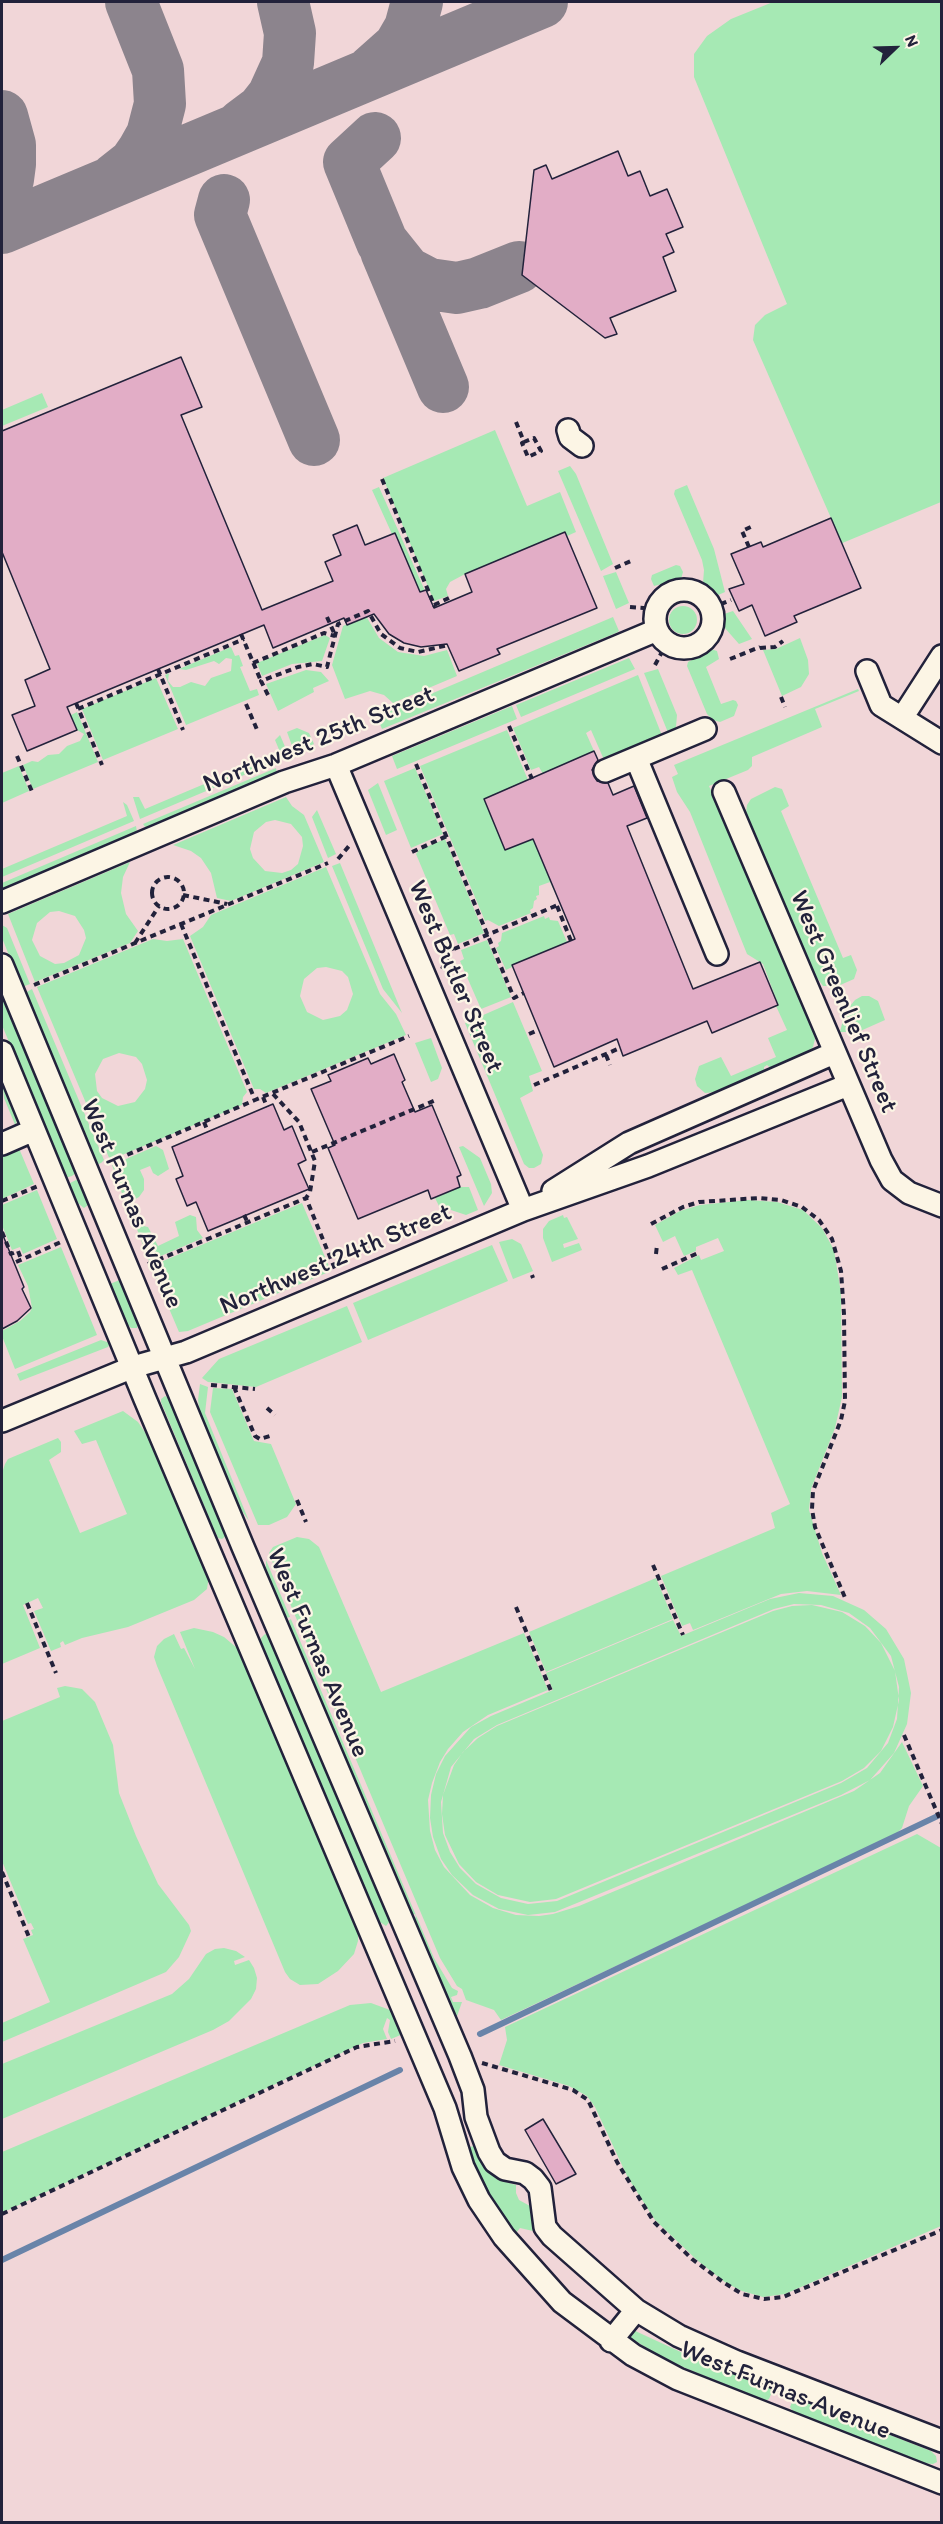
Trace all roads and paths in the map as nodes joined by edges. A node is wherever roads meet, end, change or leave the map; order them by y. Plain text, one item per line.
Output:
1 (516, 422) dead end
2 (524, 442) junction
3 (382, 479) dead end
4 (753, 526) dead end
5 (749, 547) dead end
6 (631, 561) dead end
7 (615, 568) dead end
8 (449, 598) dead end
9 (731, 600) dead end
10 (630, 607) dead end
11 (711, 608) junction
12 (327, 617) dead end
13 (661, 627) junction
14 (335, 636) junction
15 (783, 641) dead end
16 (448, 645) dead end
17 (942, 656) edge
18 (730, 659) dead end
19 (253, 663) junction
20 (655, 664) dead end
21 (867, 671) dead end
22 (159, 672) junction
23 (261, 681) junction
24 (268, 695) dead end
25 (781, 697) dead end
26 (76, 703) dead end
27 (246, 704) dead end
28 (785, 707) dead end
29 (78, 709) junction
30 (902, 718) junction
31 (509, 726) dead end
32 (705, 729) dead end
33 (183, 730) dead end
34 (258, 732) dead end
35 (942, 744) edge
36 (17, 756) dead end
37 (636, 758) junction
38 (416, 764) dead end
39 (102, 765) dead end
40 (336, 765) junction
41 (605, 771) dead end
42 (532, 778) dead end
43 (724, 792) dead end
44 (33, 794) dead end
45 (447, 836) junction
46 (350, 845) dead end
47 (412, 852) dead end
48 (338, 859) dead end
49 (328, 862) dead end
50 (183, 895) junction
51 (2, 902) edge
52 (227, 904) junction
53 (159, 906) junction
54 (181, 924) junction
55 (488, 935) junction
56 (571, 941) dead end
57 (135, 943) junction
58 (717, 954) dead end
59 (2, 965) edge
60 (442, 970) dead end
61 (34, 985) dead end
62 (524, 993) dead end
63 (538, 1030) dead end
64 (530, 1034) dead end
65 (409, 1036) dead end
66 (620, 1048) dead end
67 (2, 1052) edge
68 (834, 1053) junction
69 (606, 1054) junction
70 (610, 1065) dead end
71 (534, 1085) dead end
72 (848, 1085) junction
73 (273, 1094) junction
74 (263, 1097) junction
75 (255, 1100) junction
76 (436, 1100) dead end
77 (267, 1107) dead end
78 (204, 1122) junction
79 (34, 1130) junction
80 (208, 1132) dead end
81 (2, 1144) edge
82 (312, 1152) junction
83 (108, 1163) dead end
84 (39, 1186) dead end
85 (306, 1198) junction
86 (2, 1201) edge
87 (942, 1206) edge
88 (523, 1210) junction
89 (244, 1215) dead end
90 (109, 1221) junction
91 (248, 1222) junction
92 (651, 1224) dead end
93 (2, 1232) edge
94 (70, 1238) junction
95 (657, 1245) dead end
96 (698, 1253) dead end
97 (656, 1254) dead end
98 (21, 1259) junction
99 (16, 1262) dead end
100 (148, 1264) dead end
101 (334, 1269) dead end
102 (662, 1269) dead end
103 (165, 1358) junction
104 (133, 1367) junction
105 (211, 1385) dead end
106 (234, 1387) junction
107 (255, 1389) dead end
108 (267, 1408) dead end
109 (275, 1414) dead end
110 (2, 1421) edge
111 (270, 1436) dead end
112 (297, 1500) dead end
113 (306, 1522) dead end
114 (653, 1565) dead end
115 (846, 1600) dead end
116 (27, 1603) dead end
117 (516, 1607) dead end
118 (683, 1635) dead end
119 (56, 1673) dead end
120 (551, 1690) dead end
121 (904, 1735) dead end
122 (942, 1824) edge
123 (2, 1872) edge
124 (29, 1937) dead end
125 (405, 2039) dead end
126 (476, 2061) dead end
127 (2, 2214) edge
128 (942, 2229) edge
129 (636, 2310) junction
130 (612, 2341) junction
131 (942, 2441) edge
132 (942, 2483) edge

1 - 2 path
2 - 2 path
3 - 8 path
4 - 5 path
6 - 7 path
9 - 11 path
10 - 13 path
11 - 13 lane
11 - 13 lane
12 - 14 path
13 - 20 path
13 - 40 lane, Northwest 25th Street
14 - 16 path
14 - 19 path
14 - 23 path
15 - 18 path
17 - 30 lane
19 - 22 path
19 - 23 path
21 - 30 lane
22 - 29 path
22 - 33 path
23 - 24 path
25 - 28 path
26 - 29 path
27 - 34 path
29 - 39 path
30 - 35 lane
31 - 42 path
32 - 37 lane
36 - 44 path
37 - 41 lane
37 - 58 lane
38 - 45 path
40 - 51 lane, Northwest 25th Street
40 - 88 lane, West Butler Street
43 - 68 lane, West Greenlief Street
45 - 47 path
45 - 55 path
46 - 48 path
49 - 52 path
50 - 52 path
50 - 53 path
50 - 53 path
52 - 54 path
53 - 57 path
54 - 57 path
54 - 75 path
55 - 56 path
55 - 60 path
55 - 62 path
57 - 61 path
59 - 90 lane, West Furnas Avenue
63 - 64 path
65 - 73 path
66 - 69 path
67 - 79 lane, West Furnas Avenue
68 - 72 lane, West Greenlief Street
68 - 88 lane, Northwest 24th Street
69 - 70 path
69 - 71 path
72 - 87 lane, West Greenlief Street
72 - 88 lane, Northwest 24th Street
73 - 74 path
73 - 82 path
74 - 75 path
74 - 77 path
75 - 78 path
76 - 82 path
78 - 80 path
78 - 83 path
79 - 81 lane
79 - 94 lane, West Furnas Avenue
82 - 85 path
84 - 86 path
85 - 91 path
85 - 101 path
88 - 103 lane, Northwest 24th Street
89 - 91 path
90 - 94 lane
90 - 103 lane, West Furnas Avenue
91 - 100 path
92 - 115 path
93 - 98 path
94 - 98 path
94 - 104 lane, West Furnas Avenue
95 - 97 path
96 - 102 path
98 - 99 path
103 - 104 lane, Northwest 24th Street
103 - 129 lane, West Furnas Avenue
104 - 110 lane, Northwest 24th Street
104 - 130 lane, West Furnas Avenue
105 - 106 path
106 - 107 path
106 - 111 path
108 - 109 path
112 - 113 path
114 - 118 path
116 - 119 path
117 - 120 path
121 - 122 path
123 - 124 path
125 - 127 path
126 - 128 path
129 - 130 lane
129 - 131 lane, West Furnas Avenue
130 - 132 lane, West Furnas Avenue

